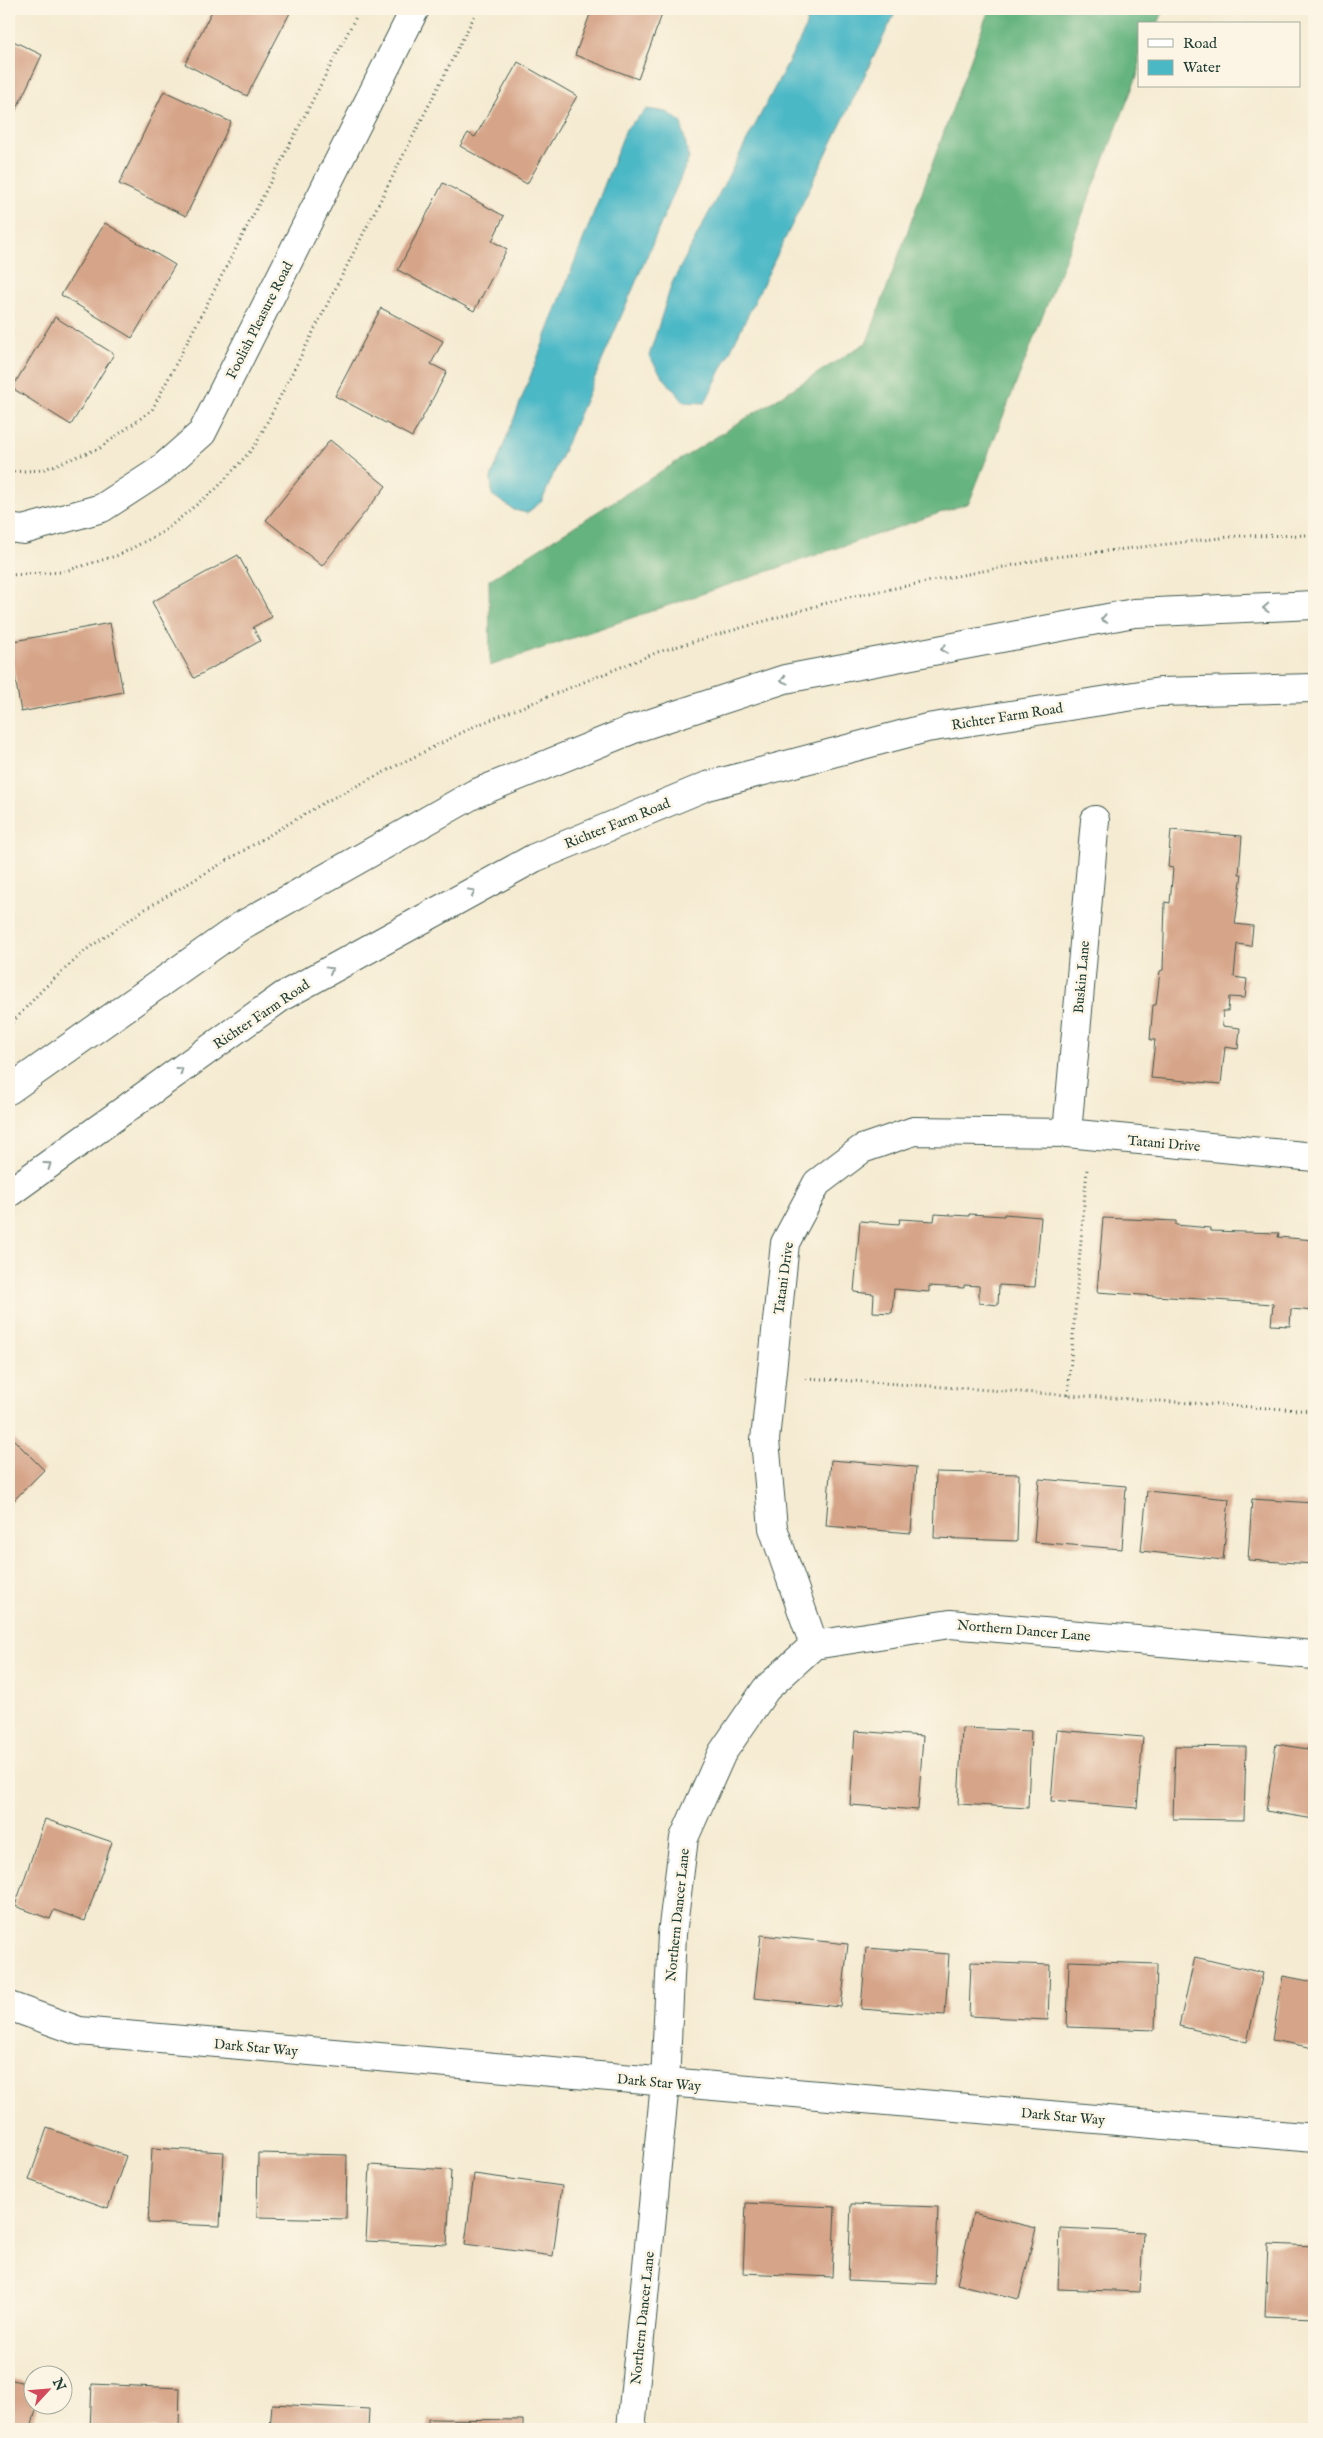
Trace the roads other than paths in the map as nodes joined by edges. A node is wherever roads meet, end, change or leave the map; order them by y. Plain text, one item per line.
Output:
1 (415, 9) edge
2 (9, 528) edge
3 (1314, 605) edge
4 (1314, 688) edge
5 (1095, 820) dead end
6 (9, 1090) edge
7 (1078, 1135) junction
8 (1314, 1157) edge
9 (9, 1193) edge
10 (814, 1645) junction
11 (1314, 1654) edge
12 (9, 2006) edge
13 (665, 2083) junction
14 (1314, 2138) edge
15 (631, 2429) edge

1 - 2 street, Foolish Pleasure Road
3 -> 6 street
9 -> 4 street, Richter Farm Road
5 - 7 street, Buskin Lane
7 - 8 street, Tatani Drive
7 - 10 street, Tatani Drive
10 - 11 street, Northern Dancer Lane
10 - 13 street, Northern Dancer Lane
12 - 13 street, Dark Star Way
13 - 14 street, Dark Star Way
13 - 15 street, Northern Dancer Lane

